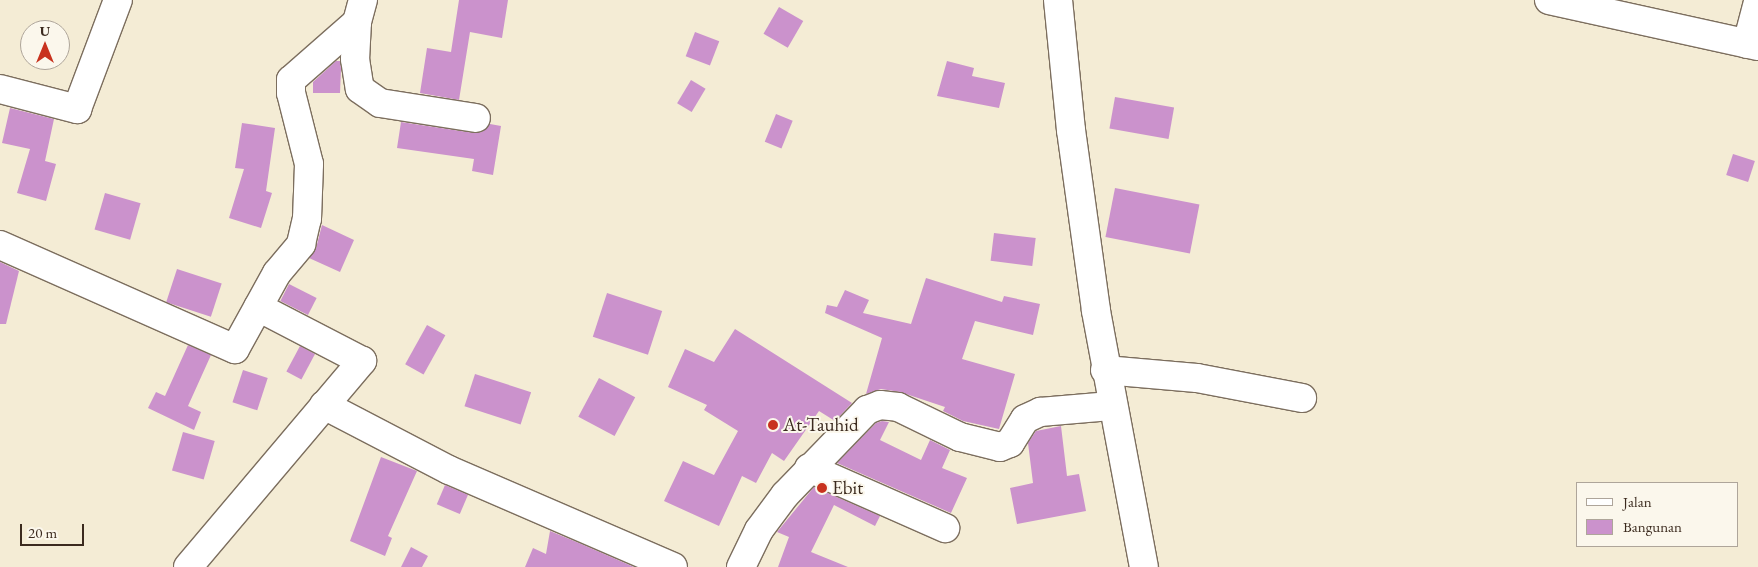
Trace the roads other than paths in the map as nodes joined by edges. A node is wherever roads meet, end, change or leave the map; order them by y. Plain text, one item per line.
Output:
1 (118, 0) edge
2 (1058, 0) edge
3 (1549, 0) edge
4 (1758, 2) edge
5 (360, 11) edge
6 (1752, 45) edge
7 (0, 89) edge
8 (476, 118) dead end
9 (0, 245) edge
10 (258, 306) junction
11 (1106, 370) junction
12 (1302, 398) dead end
13 (324, 405) junction
14 (1111, 406) junction
15 (809, 468) junction
16 (945, 528) dead end
17 (188, 567) edge
18 (673, 567) edge
19 (741, 567) edge
20 (1144, 567) edge

1 - 7 main road
2 - 11 main road
3 - 6 main road
4 - 6 main road
5 - 8 main road
5 - 10 main road
9 - 10 main road
10 - 13 main road
11 - 12 main road
11 - 14 main road
13 - 17 main road
13 - 18 main road
14 - 15 main road
14 - 20 main road
15 - 16 main road
15 - 19 main road

